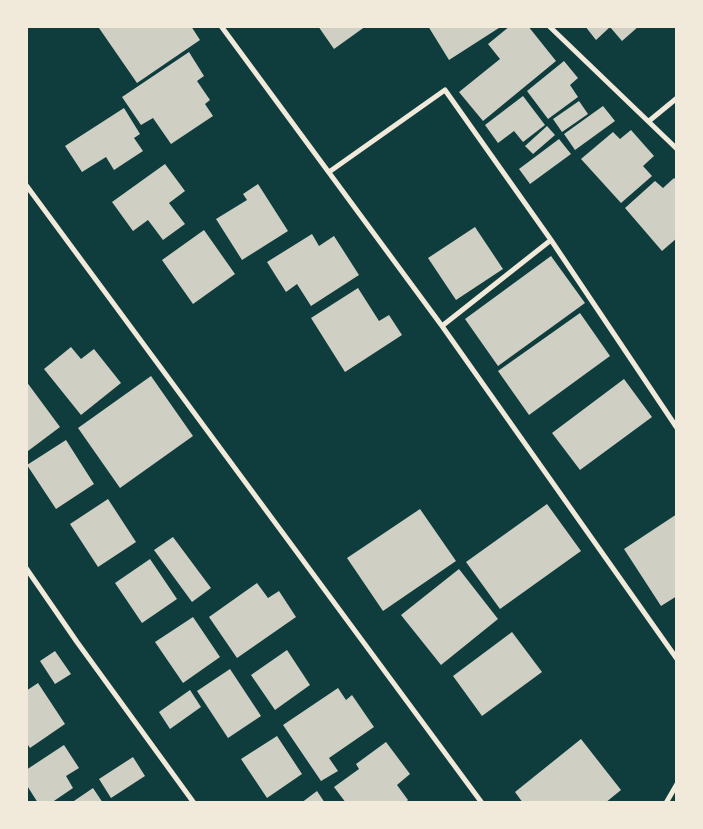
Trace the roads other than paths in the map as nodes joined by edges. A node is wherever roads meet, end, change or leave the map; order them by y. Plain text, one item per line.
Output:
1 (221, 26) edge
2 (549, 26) edge
3 (677, 98) edge
4 (649, 121) junction
5 (677, 149) edge
6 (329, 172) junction
7 (26, 185) edge
8 (551, 240) junction
9 (442, 326) junction
10 (677, 428) edge
11 (26, 568) edge
12 (677, 659) edge
13 (677, 784) edge
14 (194, 803) edge
15 (482, 803) edge
16 (666, 803) edge

1 - 6 street
2 - 4 street
3 - 4 street
4 - 5 street
6 - 8 street
6 - 9 street
7 - 15 street
8 - 9 street
8 - 10 street
9 - 12 street
11 - 14 street
13 - 16 street

